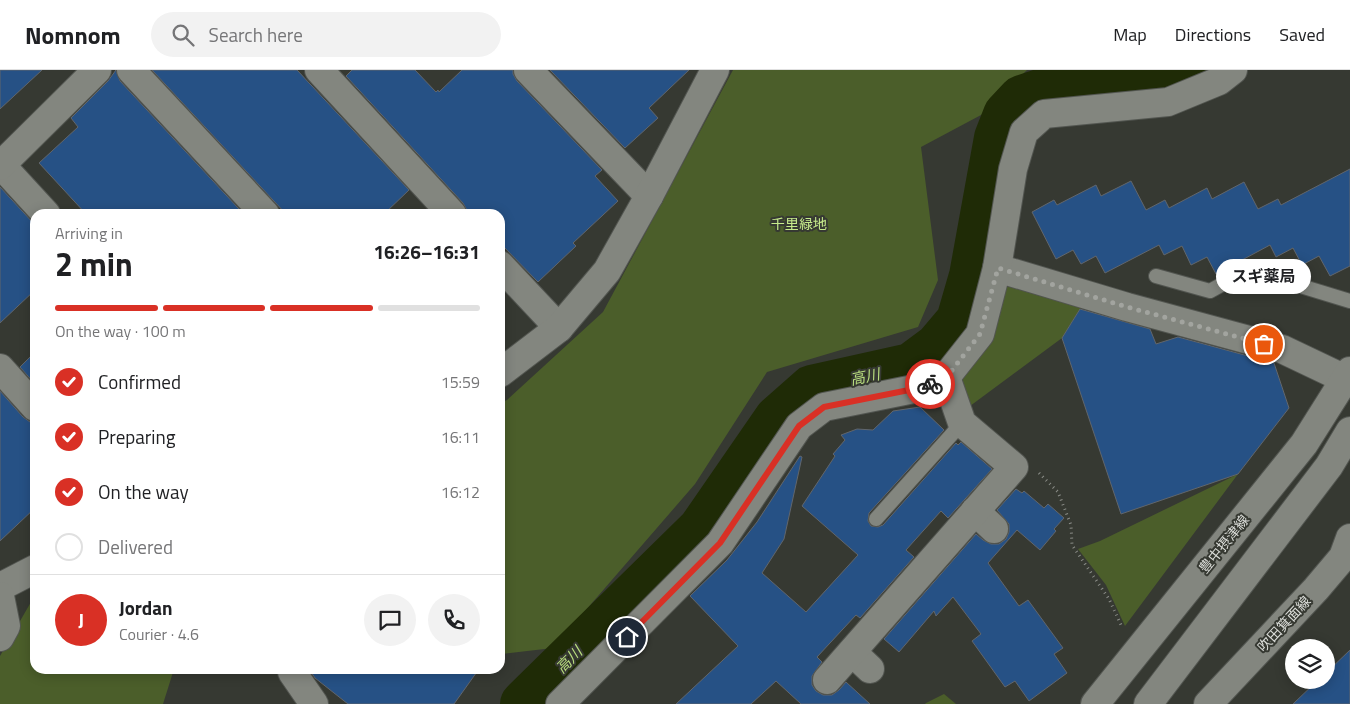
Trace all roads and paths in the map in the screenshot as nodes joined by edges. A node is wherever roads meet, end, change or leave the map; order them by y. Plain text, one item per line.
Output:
1 (97, 70) edge
2 (131, 70) edge
3 (319, 70) edge
4 (528, 70) edge
5 (715, 70) edge
6 (1233, 70) edge
7 (0, 165) edge
8 (649, 196) junction
9 (41, 209) edge
10 (260, 209) edge
11 (447, 209) edge
12 (998, 268) junction
13 (505, 270) edge
14 (1156, 276) dead end
15 (1350, 301) edge
16 (559, 328) junction
17 (0, 368) edge
18 (505, 369) edge
19 (946, 378) junction
20 (1348, 378) edge
21 (30, 401) edge
22 (962, 423) junction
23 (1350, 431) edge
24 (1018, 463) junction
25 (876, 519) dead end
26 (1350, 538) edge
27 (30, 572) edge
28 (0, 587) edge
29 (0, 596) edge
30 (1125, 635) dead end
31 (0, 637) edge
32 (293, 674) edge
33 (827, 680) dead end
34 (314, 704) edge
35 (560, 704) edge
36 (1095, 704) edge
37 (1148, 704) edge
38 (1208, 704) edge

1 - 7 street
2 - 10 street
3 - 11 street
4 - 8 street
5 - 8 street
6 - 12 street
7 - 9 street
8 - 16 street
12 - 19 street
12 - 20 street
13 - 16 street
14 - 15 lane
16 - 18 street
17 - 21 street
19 - 22 street
19 - 35 street
20 - 36 street, 豊中摂津線
22 - 24 street
22 - 25 lane
23 - 37 street
24 - 30 path
24 - 33 street
26 - 38 street, 吹田箕面線
27 - 28 street
29 - 31 street
32 - 34 street

